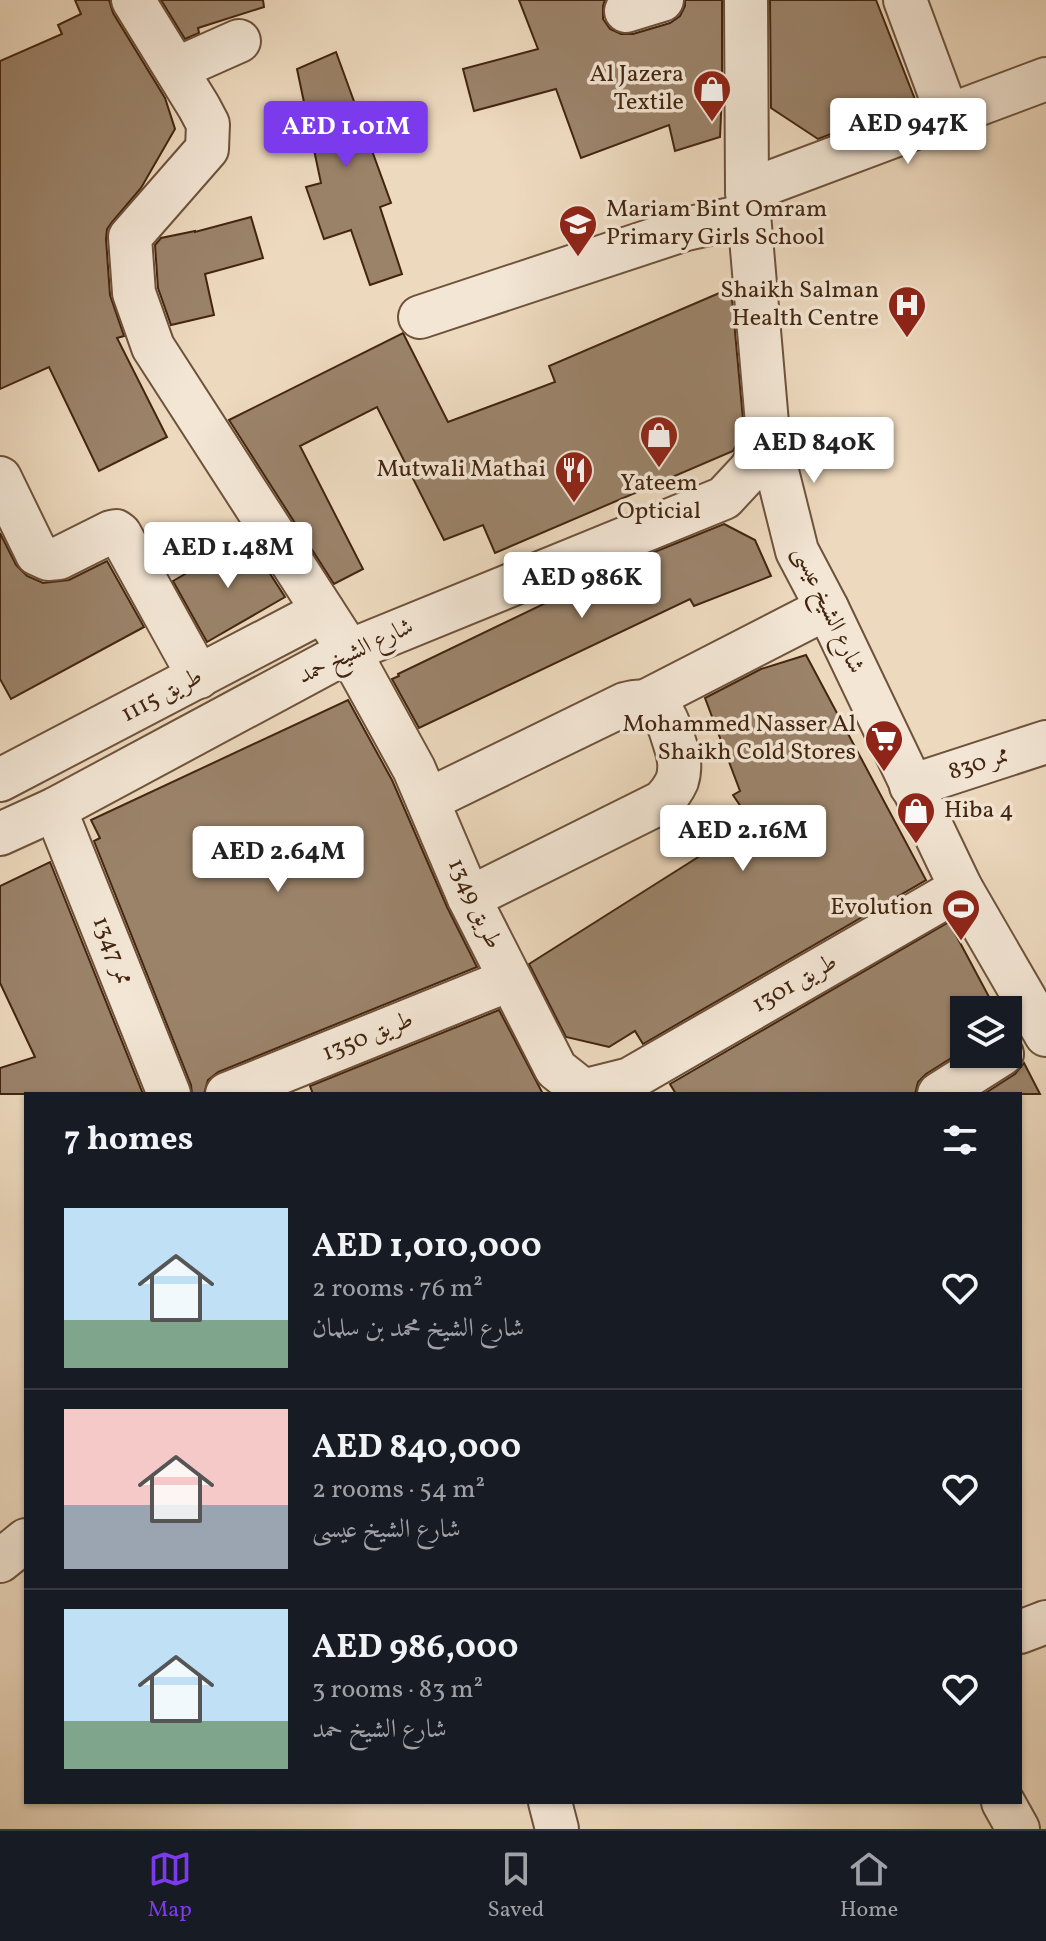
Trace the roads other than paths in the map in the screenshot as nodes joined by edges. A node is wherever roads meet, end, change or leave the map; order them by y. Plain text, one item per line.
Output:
1 (133, 0) edge
2 (746, 0) edge
3 (905, 0) edge
4 (239, 41) dead end
5 (176, 69) junction
6 (1045, 84) edge
7 (948, 116) junction
8 (748, 203) junction
9 (420, 317) dead end
10 (768, 435) junction
11 (0, 478) edge
12 (724, 498) junction
13 (797, 551) junction
14 (827, 608) junction
15 (323, 611) junction
16 (349, 651) junction
17 (199, 677) junction
18 (646, 701) junction
19 (1046, 742) edge
20 (0, 780) edge
21 (911, 786) junction
22 (428, 800) junction
23 (55, 809) junction
24 (0, 834) edge
25 (961, 888) junction
26 (469, 898) junction
27 (509, 980) junction
28 (1032, 1038) edge
29 (980, 1068) edge
30 (634, 1087) edge
31 (168, 1092) edge
32 (232, 1092) edge
33 (942, 1092) edge
34 (24, 1542) edge
35 (0, 1561) edge
36 (1046, 1622) edge
37 (1022, 1631) edge
38 (551, 1804) edge
39 (1004, 1804) edge
40 (557, 1829) edge
41 (1018, 1829) edge

1 - 5 street, طريق 1349
2 - 8 street, شارع الشيخ عيسى
3 - 7 street
4 - 5 street
5 - 15 street, طريق 1349
6 - 7 street
7 - 8 street
8 - 9 street
8 - 10 street, شارع الشيخ عيسى
10 - 12 street, شارع الشيخ حمد
10 - 13 street, شارع الشيخ عيسى
11 - 17 street
12 - 13 street
12 - 16 street, شارع الشيخ حمد
13 - 14 street, شارع الشيخ عيسى
14 - 18 street
14 - 21 street, شارع الشيخ عيسى
15 - 16 street, طريق 1349
15 - 17 street, طريق 1115
16 - 22 street, طريق 1349
16 - 23 street, شارع الشيخ حمد
17 - 20 street, طريق 1115
18 - 22 street
18 - 26 street
19 - 21 street, ممر 830
21 - 25 street, شارع الشيخ عيسى
22 - 26 street, طريق 1349
23 - 24 street, شارع الشيخ حمد
23 - 31 street, ممر 1347
25 - 28 street, شارع الشيخ عيسى
25 - 30 street, طريق 1301
26 - 27 street, طريق 1349
27 - 30 street, طريق 1349
27 - 32 street, طريق 1350
29 - 33 street
34 - 35 street
36 - 37 street
38 - 40 street
39 - 41 street

